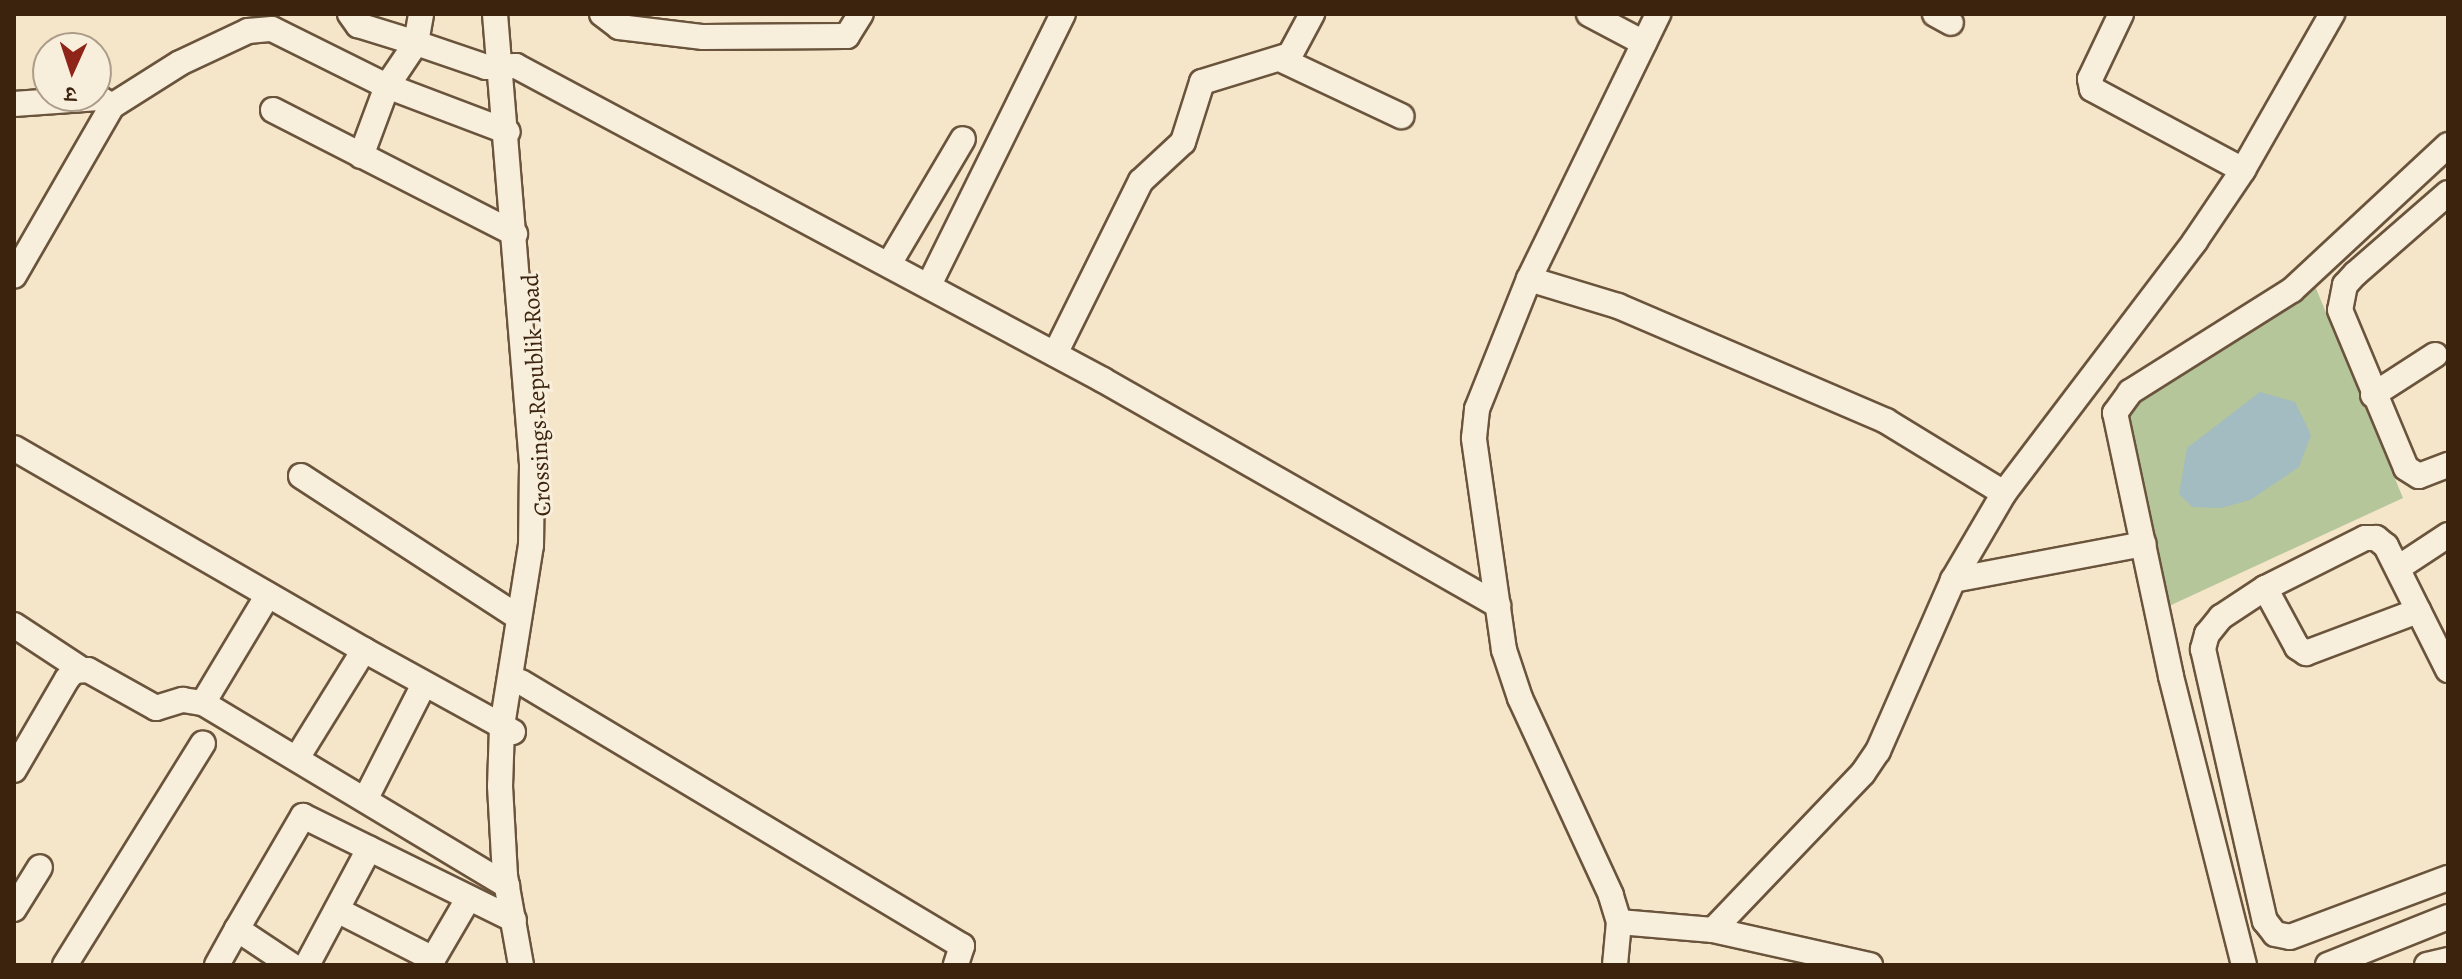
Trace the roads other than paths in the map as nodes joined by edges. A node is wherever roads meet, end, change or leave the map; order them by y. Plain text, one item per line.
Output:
1 (350, 14) edge
2 (421, 14) edge
3 (495, 14) edge
4 (511, 14) edge
5 (602, 14) edge
6 (1063, 14) edge
7 (1312, 14) edge
8 (1589, 14) edge
9 (1658, 14) edge
10 (2121, 14) edge
11 (2332, 14) edge
12 (859, 15) edge
13 (416, 43) junction
14 (1644, 43) junction
15 (1282, 60) junction
16 (508, 64) junction
17 (387, 86) junction
18 (112, 106) edge
19 (273, 110) dead end
20 (109, 112) edge
21 (1401, 116) dead end
22 (508, 132) junction
23 (963, 139) dead end
24 (2448, 145) edge
25 (361, 156) junction
26 (2243, 170) junction
27 (2448, 193) edge
28 (515, 234) junction
29 (889, 264) junction
30 (14, 276) edge
31 (1529, 279) junction
32 (929, 285) junction
33 (1055, 354) junction
34 (2435, 355) dead end
35 (2101, 366) junction
36 (2373, 395) junction
37 (2118, 403) junction
38 (14, 448) edge
39 (2448, 465) edge
40 (301, 476) dead end
41 (2004, 493) junction
42 (2448, 535) edge
43 (2144, 544) junction
44 (2398, 568) junction
45 (1953, 580) junction
46 (2265, 588) junction
47 (268, 595) junction
48 (1498, 605) junction
49 (2418, 611) junction
50 (518, 617) junction
51 (14, 625) edge
52 (364, 650) junction
53 (81, 669) junction
54 (2448, 670) edge
55 (521, 682) junction
56 (424, 684) junction
57 (203, 703) junction
58 (508, 730) junction
59 (203, 743) dead end
60 (297, 758) junction
61 (14, 770) edge
62 (366, 798) junction
63 (369, 849) junction
64 (40, 867) dead end
65 (2448, 878) edge
66 (507, 886) junction
67 (468, 899) junction
68 (14, 909) edge
69 (337, 910) junction
70 (2448, 917) edge
71 (514, 920) junction
72 (1619, 922) junction
73 (237, 929) junction
74 (1713, 930) junction
75 (2448, 960) edge
76 (431, 962) edge
77 (65, 965) edge
78 (217, 965) edge
79 (291, 965) edge
80 (307, 965) edge
81 (521, 965) edge
82 (533, 965) edge
83 (956, 965) edge
84 (1615, 965) edge
85 (1870, 965) edge
86 (2244, 965) edge
87 (2328, 965) edge
88 (2427, 965) edge

1 - 13 street
2 - 13 street
3 - 16 street
4 - 16 street, Crossings Republik Road
5 - 12 street
6 - 32 street
7 - 15 street
8 - 14 street
9 - 14 street
10 - 26 street
11 - 26 street
13 - 16 street
13 - 17 street
14 - 31 street
15 - 21 street
15 - 33 street
16 - 22 street
16 - 29 street
16 - 55 street, Crossings Republik Road
17 - 18 street
17 - 22 street
17 - 25 street
19 - 25 street
20 - 30 street
22 - 28 street
23 - 29 street
24 - 37 street
25 - 28 street
26 - 35 street
27 - 36 street
28 - 50 street
29 - 32 street
31 - 41 street
31 - 48 street
32 - 33 street
33 - 48 street
34 - 36 street
35 - 37 street
35 - 41 street
36 - 39 street
37 - 43 street
38 - 47 street
40 - 50 street
41 - 45 street
42 - 44 street
43 - 45 street
43 - 86 street
44 - 46 street
44 - 49 street
45 - 74 street
46 - 49 street
46 - 65 street
47 - 52 street
47 - 57 street
48 - 72 street
49 - 54 street
50 - 58 street
51 - 53 street
52 - 56 street
52 - 60 street
53 - 57 street
53 - 61 street
55 - 58 street, Crossings Republik Road
55 - 83 street
56 - 58 street
56 - 62 street
57 - 60 street
58 - 66 street
58 - 82 street, Crossings Republik Road
59 - 77 street
60 - 62 street
62 - 66 street
63 - 67 street
63 - 69 street
63 - 73 street
64 - 68 street
66 - 71 street
67 - 71 street
67 - 76 street
69 - 76 street
69 - 80 street
70 - 87 street
71 - 81 street
72 - 74 street
72 - 84 street
73 - 78 street
73 - 79 street
74 - 85 street
75 - 88 street

